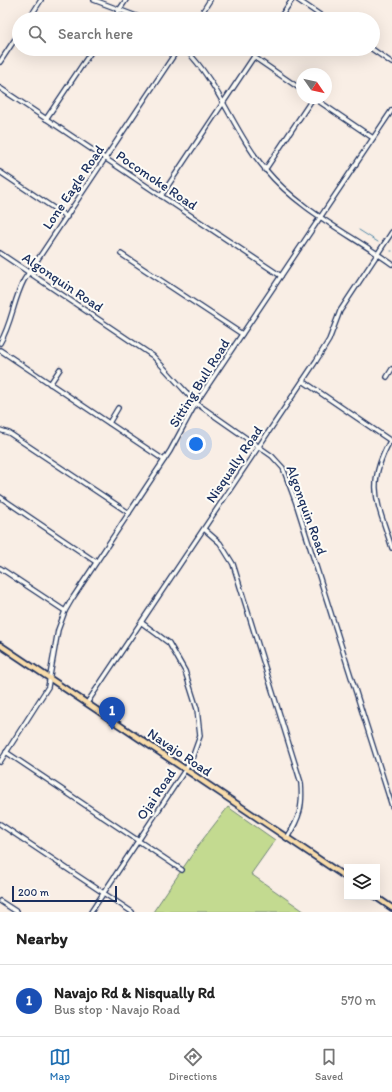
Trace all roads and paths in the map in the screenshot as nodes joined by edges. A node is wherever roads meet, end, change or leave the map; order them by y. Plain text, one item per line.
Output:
1 (41, 0) edge
2 (94, 0) edge
3 (126, 0) edge
4 (210, 0) edge
5 (292, 0) edge
6 (298, 0) edge
7 (120, 9) junction
8 (33, 12) edge
9 (118, 12) edge
10 (127, 12) edge
11 (202, 12) edge
12 (284, 12) edge
13 (316, 12) edge
14 (12, 44) edge
15 (380, 54) edge
16 (88, 56) edge
17 (173, 56) edge
18 (191, 56) edge
19 (254, 57) joint
20 (0, 62) edge
21 (392, 62) edge
22 (296, 86) edge
23 (0, 88) edge
24 (224, 102) junction
25 (310, 104) edge
26 (323, 104) edge
27 (392, 110) edge
28 (46, 119) junction
29 (373, 138) junction
30 (105, 158) junction
31 (265, 170) junction
32 (0, 172) edge
33 (161, 196) junction
34 (321, 216) junction
35 (66, 217) junction
36 (392, 232) edge
37 (0, 253) edge
38 (121, 254) dead end
39 (378, 254) junction
40 (392, 264) edge
41 (30, 273) junction
42 (281, 276) junction
43 (242, 334) junction
44 (0, 342) edge
45 (0, 350) edge
46 (60, 369) dead end
47 (392, 369) edge
48 (387, 378) dead end
49 (303, 381) junction
50 (50, 384) junction
51 (196, 403) junction
52 (118, 408) dead end
53 (109, 423) junction
54 (0, 430) edge
55 (391, 441) edge
56 (259, 446) junction
57 (164, 460) junction
58 (0, 497) edge
59 (129, 513) junction
60 (204, 529) junction
61 (392, 548) edge
62 (96, 562) junction
63 (0, 568) edge
64 (65, 611) junction
65 (142, 623) junction
66 (0, 645) edge
67 (51, 679) junction
68 (87, 703) junction
69 (6, 752) junction
70 (0, 762) edge
71 (185, 769) junction
72 (392, 806) edge
73 (0, 824) edge
74 (287, 838) junction
75 (138, 840) junction
76 (182, 870) dead end
77 (344, 876) edge
78 (103, 893) junction
79 (380, 900) edge
80 (0, 901) edge
81 (392, 908) edge
82 (17, 912) edge
83 (91, 912) edge
84 (132, 912) edge

1 - 8 street
2 - 7 street
3 - 7 street
4 - 11 street
5 - 12 street
6 - 13 street
7 - 9 street
7 - 10 street
14 - 20 street
15 - 21 street
16 - 28 street
17 - 30 street, Lone Eagle Road
18 - 24 street
19 - 22 street
19 - 24 street
23 - 28 street, Pocomoke Road
24 - 31 street
24 - 33 street
25 - 31 street
26 - 29 street
27 - 29 street, Sitting Bull Road
28 - 30 street, Pocomoke Road
29 - 34 street, Sitting Bull Road
30 - 33 street, Pocomoke Road
30 - 35 street, Lone Eagle Road
31 - 34 street
32 - 35 street
33 - 42 street, Pocomoke Road
34 - 39 street
34 - 42 street, Sitting Bull Road
35 - 41 street, Lone Eagle Road
36 - 39 street, Nisqually Road
37 - 41 street, Algonquin Road
38 - 43 street
39 - 40 street
39 - 49 street, Nisqually Road
41 - 44 street, Lone Eagle Road
41 - 51 street, Algonquin Road
42 - 43 street, Sitting Bull Road
43 - 51 street, Sitting Bull Road
45 - 50 street
46 - 50 street
47 - 48 street
49 - 55 street
49 - 56 street, Nisqually Road
50 - 53 street
51 - 56 street, Algonquin Road
51 - 57 street, Sitting Bull Road
52 - 53 street
53 - 57 street
54 - 59 street
55 - 61 street
56 - 60 street, Nisqually Road
56 - 72 street, Algonquin Road
57 - 59 street, Sitting Bull Road
58 - 62 street
59 - 62 street, Sitting Bull Road
60 - 65 street, Nisqually Road
60 - 74 street
62 - 64 street, Sitting Bull Road
63 - 64 street
64 - 67 street, Sitting Bull Road
65 - 68 street, Nisqually Road
65 - 71 street, Ojai Road
66 - 67 main road, Navajo Road
67 - 68 main road, Navajo Road
67 - 69 street
68 - 71 main road, Navajo Road
69 - 70 street
69 - 75 street
71 - 74 main road, Navajo Road
71 - 75 street, Ojai Road
73 - 78 street
74 - 77 main road, Navajo Road
75 - 76 street
75 - 78 street, Ojai Road
78 - 83 street, Ojai Road
78 - 84 street
79 - 81 main road
80 - 82 street

